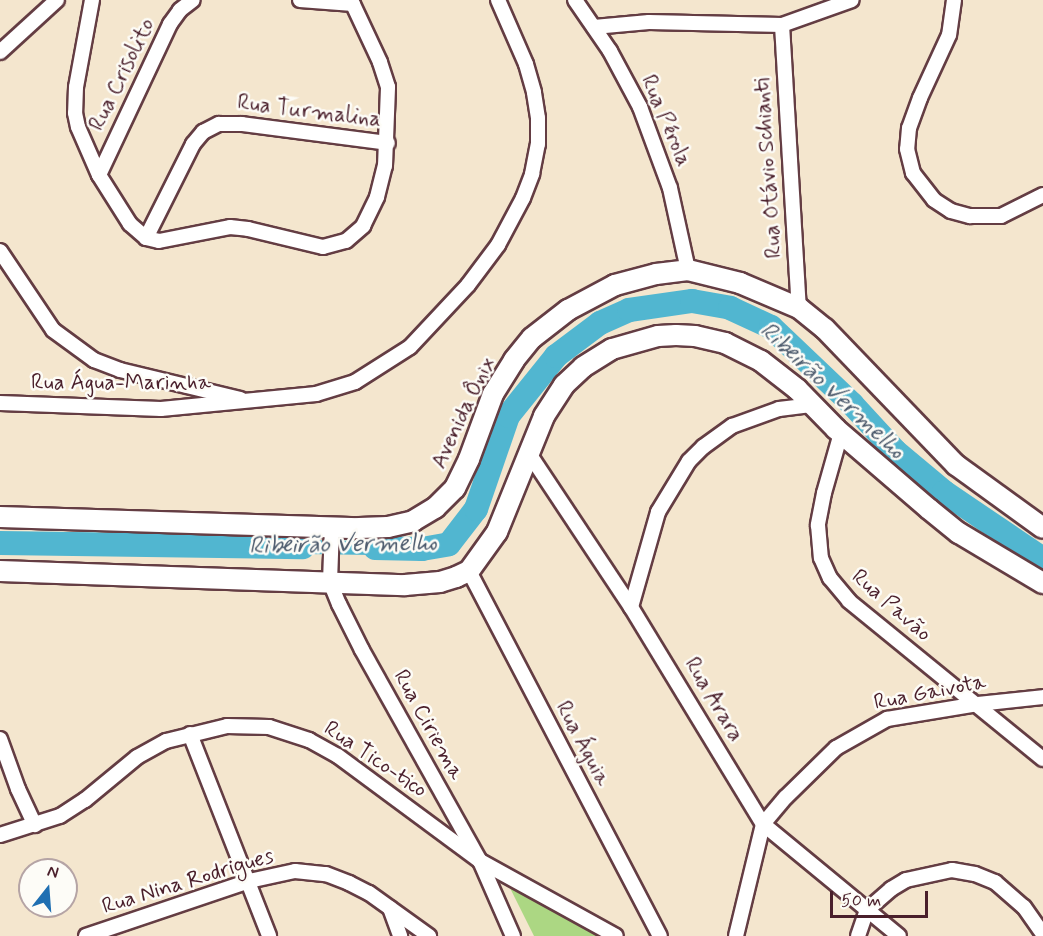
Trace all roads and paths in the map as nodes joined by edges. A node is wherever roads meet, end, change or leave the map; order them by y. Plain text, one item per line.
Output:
1 (57, 0) edge
2 (92, 0) edge
3 (193, 0) edge
4 (300, 0) edge
5 (498, 0) edge
6 (575, 0) edge
7 (852, 0) edge
8 (954, 0) edge
9 (352, 2) edge
10 (782, 25) junction
11 (594, 27) junction
12 (0, 52) edge
13 (388, 143) junction
14 (99, 175) junction
15 (1043, 195) edge
16 (146, 238) junction
17 (0, 251) edge
18 (688, 270) junction
19 (799, 308) junction
20 (251, 402) junction
21 (0, 403) edge
22 (811, 405) junction
23 (841, 434) junction
24 (528, 452) junction
25 (0, 517) edge
26 (1041, 523) edge
27 (332, 530) junction
28 (469, 571) junction
29 (0, 572) edge
30 (331, 579) junction
31 (1043, 583) edge
32 (631, 607) junction
33 (1043, 697) edge
34 (978, 704) junction
35 (189, 734) junction
36 (0, 739) edge
37 (1043, 759) edge
38 (763, 824) junction
39 (35, 825) junction
40 (0, 835) edge
41 (480, 861) junction
42 (249, 881) junction
43 (390, 908) junction
44 (867, 910) junction
45 (1043, 934) edge
46 (86, 936) edge
47 (269, 936) edge
48 (400, 936) edge
49 (429, 936) edge
50 (513, 936) edge
51 (616, 936) edge
52 (660, 936) edge
53 (736, 936) edge
54 (858, 936) edge
55 (899, 936) edge

1 - 12 street
2 - 14 street
3 - 14 street, Rua Crisolito
4 - 9 street
5 - 20 street, Rua Água-Marinha
6 - 11 street, Rua Pérola
7 - 10 street
8 - 15 street
9 - 13 street
10 - 11 street
10 - 19 street, Rua Otávio Schianti
11 - 18 street, Rua Pérola
13 - 16 street, Rua Turmalina
13 - 16 street
14 - 16 street
17 - 20 street
18 - 19 main road, Avenida Ônix
18 - 27 main road, Avenida Ônix
19 - 26 main road, Avenida Ônix
20 - 21 street, Rua Água-Marinha
22 - 23 main road
22 - 24 main road
22 - 32 street
23 - 31 main road
23 - 34 street, Rua Pavão
24 - 28 main road
24 - 32 street, Rua Arara
25 - 27 main road, Avenida Ônix
27 - 30 street, Rua Ciriema
28 - 30 main road
28 - 52 street, Rua Águia
29 - 30 main road
30 - 41 street, Rua Ciriema
32 - 38 street, Rua Arara
33 - 34 street, Rua Gaivota
34 - 37 street, Rua Pavão
34 - 38 street, Rua Gaivota
35 - 39 street, Rua Tico-tico
35 - 41 street, Rua Tico-tico
35 - 42 street
36 - 39 street
38 - 44 street, Rua Arara
38 - 53 street, Rua Gaivota
39 - 40 street, Rua Tico-tico
41 - 50 street, Rua Ciriema
41 - 51 street, Rua Tico-tico
42 - 43 street, Rua Nina Rodrigues
42 - 46 street, Rua Nina Rodrigues
42 - 47 street
43 - 48 street
43 - 49 street, Rua Nina Rodrigues
44 - 45 street
44 - 54 street
44 - 55 street, Rua Arara

